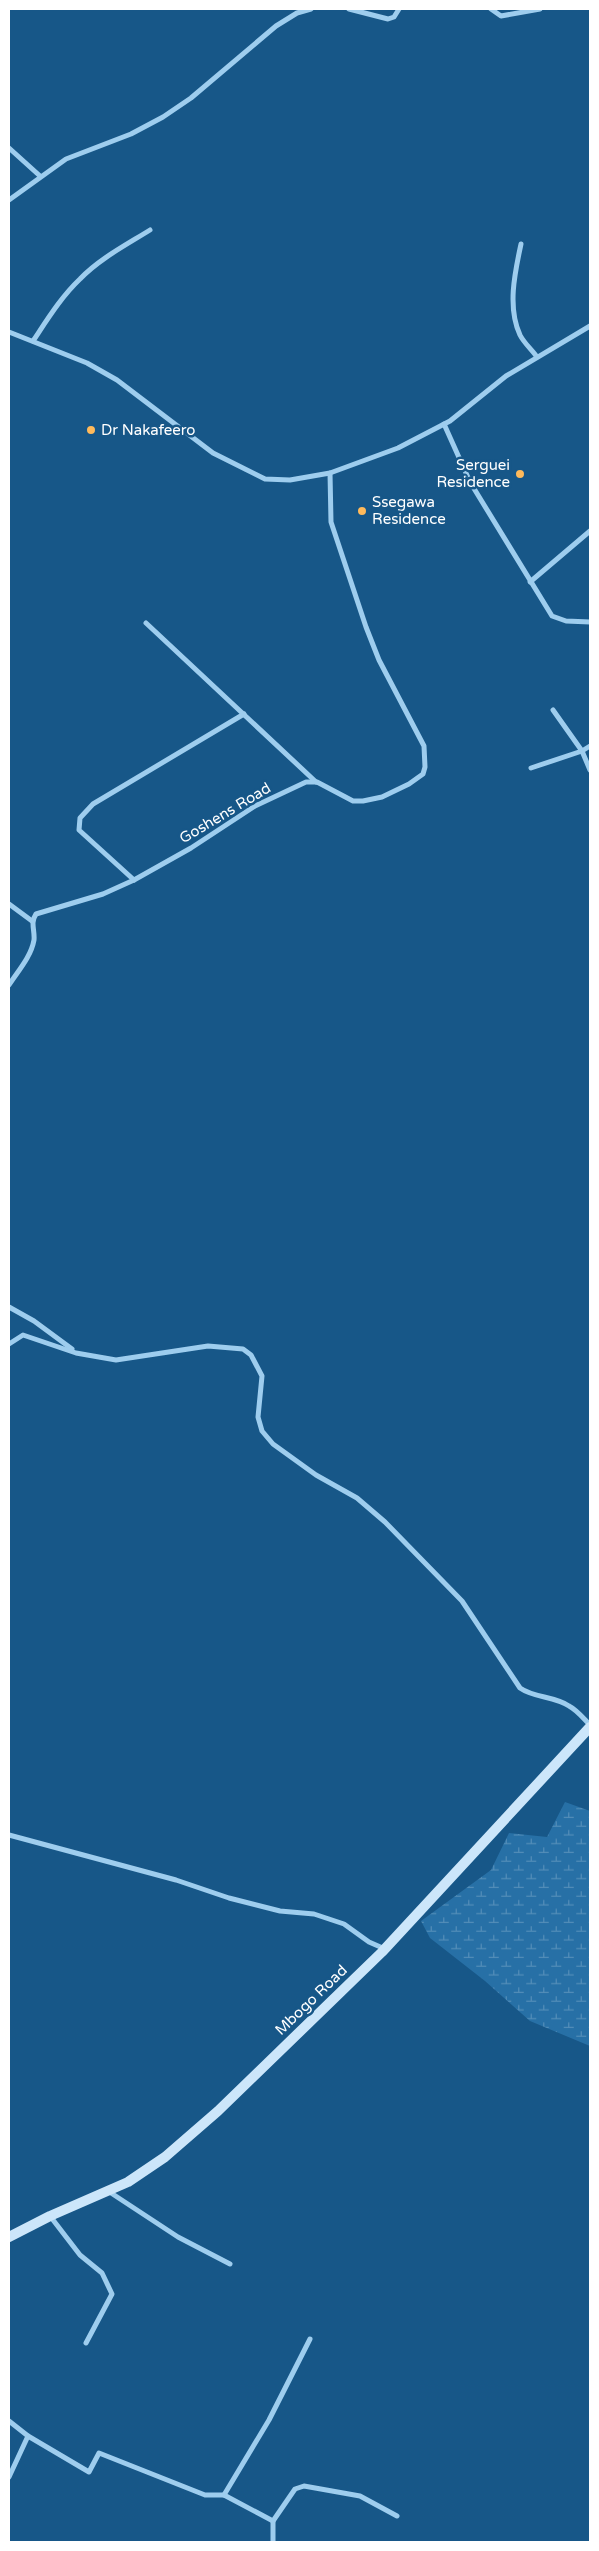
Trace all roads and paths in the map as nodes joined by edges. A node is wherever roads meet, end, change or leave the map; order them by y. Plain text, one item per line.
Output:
1 (311, 9) edge
2 (349, 9) edge
3 (399, 9) edge
4 (491, 9) edge
5 (540, 9) edge
6 (9, 148) edge
7 (40, 176) junction
8 (9, 200) edge
9 (150, 230) dead end
10 (521, 244) dead end
11 (590, 326) edge
12 (9, 332) edge
13 (33, 341) junction
14 (537, 357) junction
15 (444, 424) junction
16 (330, 473) junction
17 (590, 531) edge
18 (530, 582) junction
19 (590, 622) edge
20 (146, 623) dead end
21 (553, 710) dead end
22 (244, 714) junction
23 (590, 746) edge
24 (582, 751) junction
25 (531, 768) dead end
26 (590, 770) edge
27 (317, 782) junction
28 (134, 880) junction
29 (9, 904) edge
30 (32, 921) junction
31 (9, 984) edge
32 (9, 1307) edge
33 (9, 1344) edge
34 (76, 1352) junction
35 (590, 1726) edge
36 (9, 1835) edge
37 (385, 1949) junction
38 (107, 2191) junction
39 (50, 2216) junction
40 (9, 2237) edge
41 (230, 2264) dead end
42 (310, 2339) dead end
43 (86, 2342) dead end
44 (9, 2421) edge
45 (28, 2436) junction
46 (9, 2477) edge
47 (224, 2496) junction
48 (397, 2516) dead end
49 (273, 2521) junction
50 (273, 2542) edge

1 - 7 street
2 - 3 street
4 - 5 street
6 - 7 street
7 - 8 street
9 - 13 street
10 - 14 street
11 - 14 street
12 - 13 street
13 - 16 street
14 - 15 street
15 - 16 street
15 - 18 street
16 - 27 street
17 - 18 street
18 - 19 street
20 - 22 street
21 - 24 street
22 - 27 street
22 - 28 street
23 - 24 street
24 - 25 street
24 - 26 street
27 - 28 street, Goshens Road
28 - 30 street, Goshens Road
29 - 30 street
30 - 31 street
32 - 34 street
33 - 34 street
34 - 35 street
35 - 37 main road, Mbogo Road
36 - 37 street
37 - 38 main road, Mbogo Road
38 - 39 main road, Mbogo Road
38 - 41 street
39 - 40 main road, Mbogo Road
39 - 43 street
42 - 47 street
44 - 45 street
45 - 46 street
45 - 47 street
47 - 49 street
48 - 49 street
49 - 50 street

